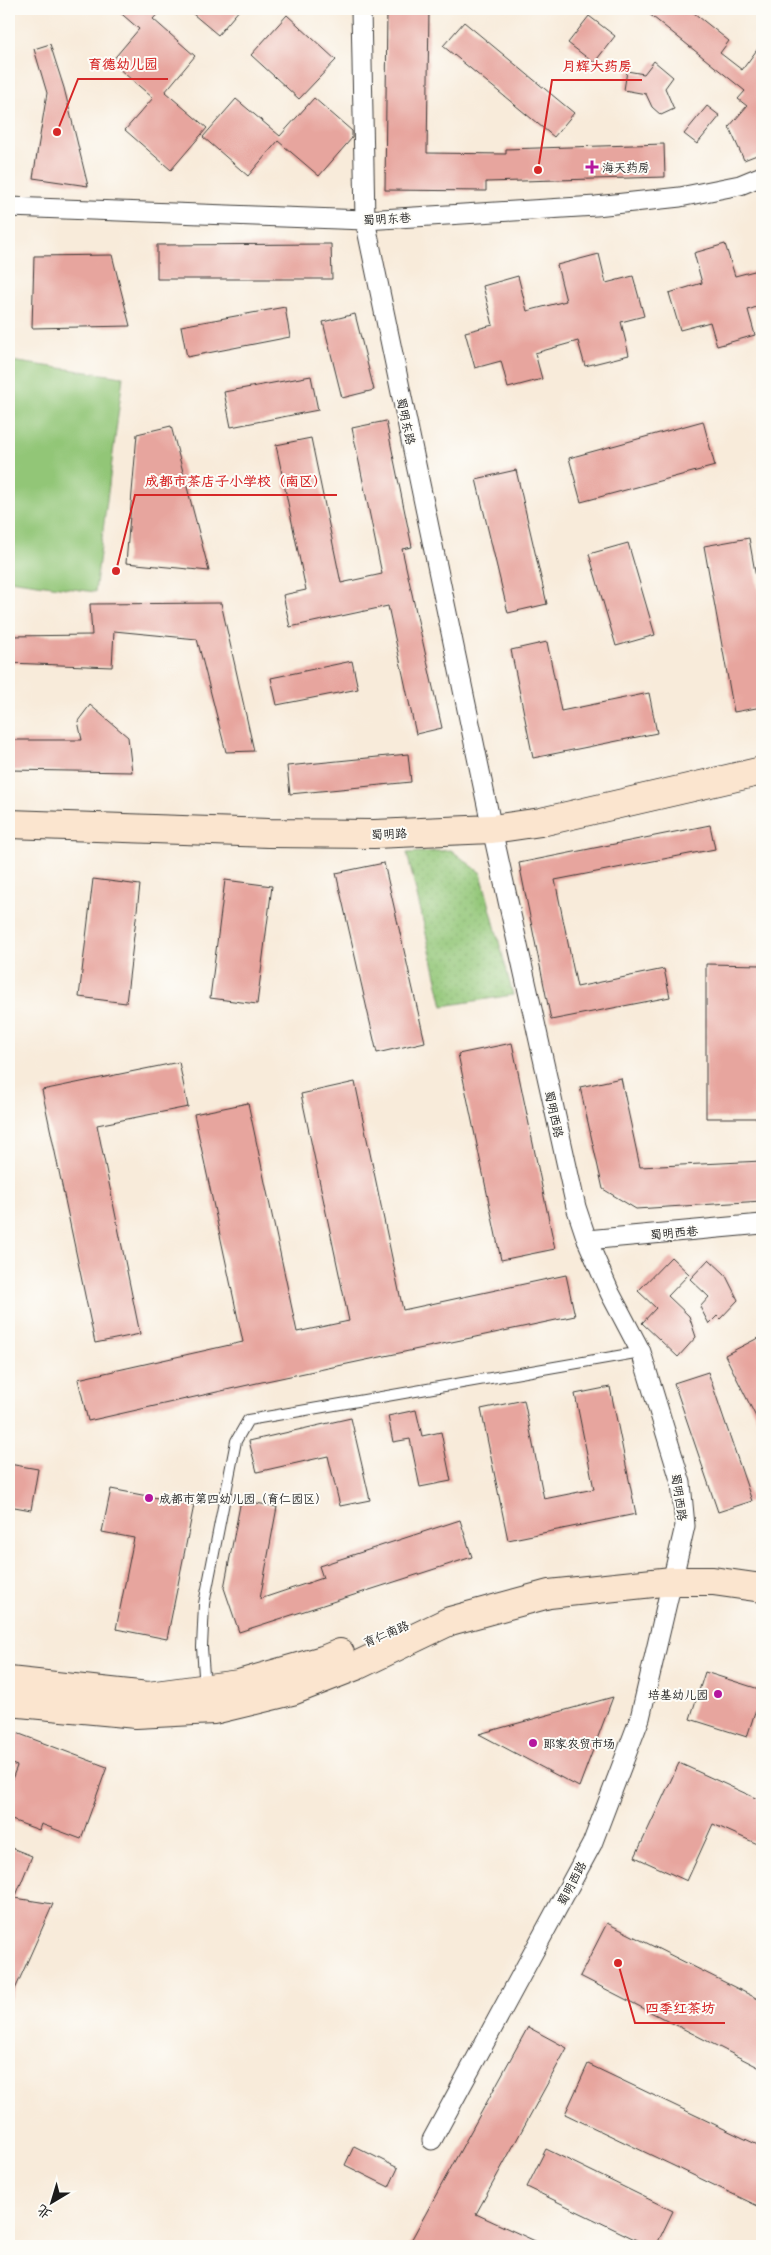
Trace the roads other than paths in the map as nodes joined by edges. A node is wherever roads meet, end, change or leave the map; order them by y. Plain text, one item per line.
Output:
1 (361, 9) edge
2 (762, 176) edge
3 (9, 207) edge
4 (365, 220) junction
5 (762, 771) edge
6 (9, 824) edge
7 (492, 829) junction
8 (762, 1224) edge
9 (587, 1240) junction
10 (641, 1352) junction
11 (762, 1571) edge
12 (673, 1572) junction
13 (762, 1588) edge
14 (9, 1681) edge
15 (205, 1689) junction
16 (9, 1702) edge
17 (432, 2140) dead end

1 - 4 street, 蜀明东路
2 - 4 street, 蜀明东巷
3 - 4 street, 蜀明东巷
4 - 7 street, 蜀明东路
5 - 7 street, 蜀明路
6 - 7 street, 蜀明路
7 - 9 street, 蜀明西路
8 - 9 street, 蜀明西巷
9 - 10 street, 蜀明西路
10 - 12 street, 蜀明西路
10 - 15 lane
11 - 12 street, 育仁南路
12 - 13 street
12 - 15 street, 育仁南路
12 - 16 street
12 - 17 street, 蜀明西路
14 - 15 street, 育仁南路

